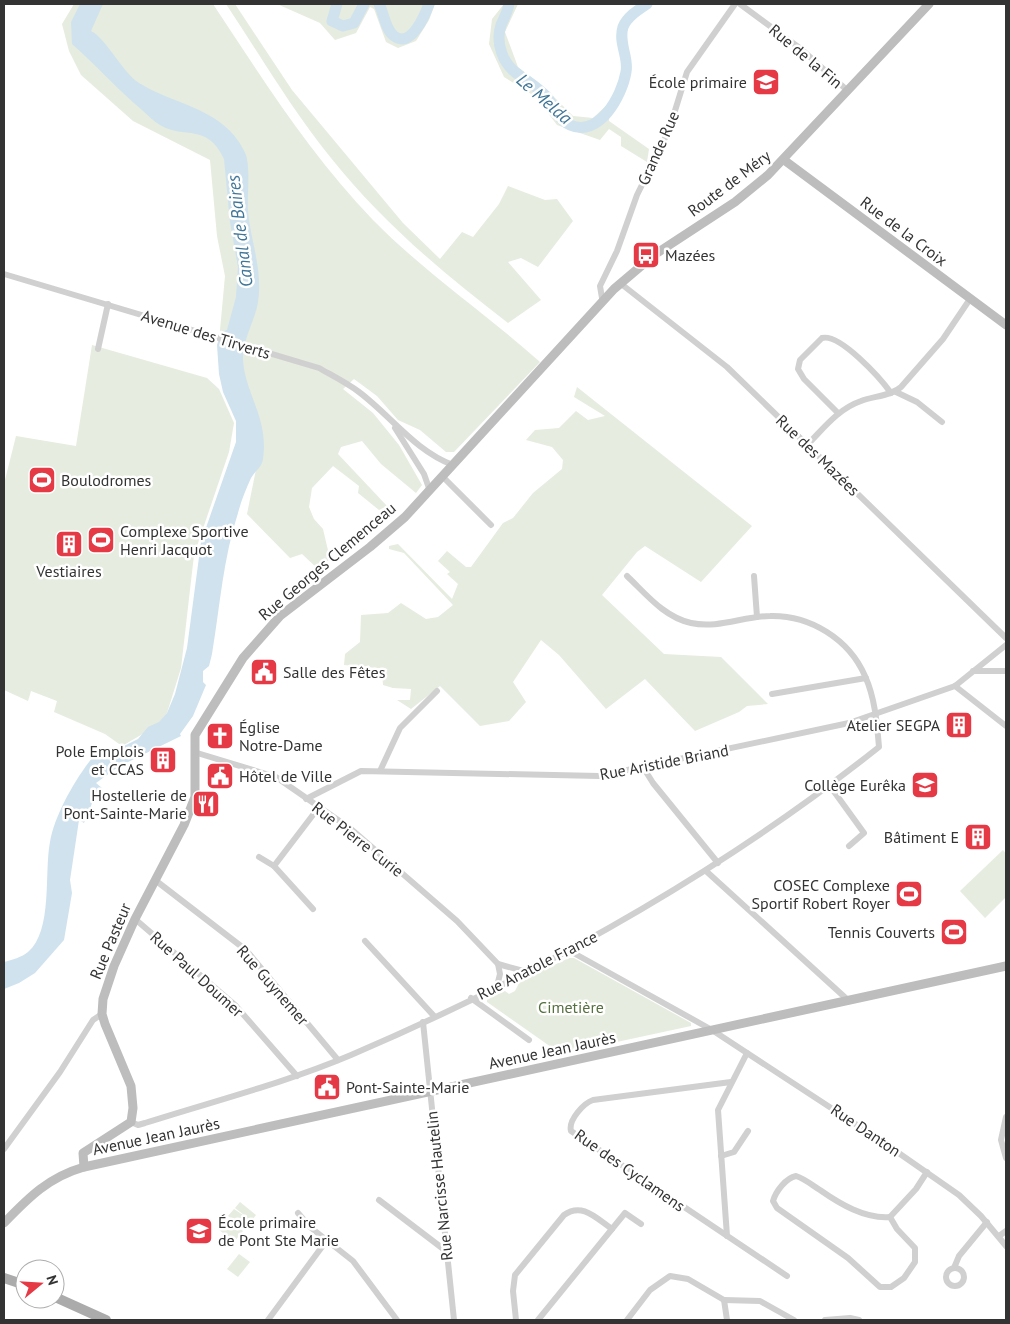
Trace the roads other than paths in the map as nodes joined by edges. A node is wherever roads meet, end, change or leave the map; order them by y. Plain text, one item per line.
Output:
1 (735, 4) edge
2 (740, 4) edge
3 (929, 4) edge
4 (848, 92) junction
5 (784, 160) junction
6 (4, 274) edge
7 (620, 283) junction
8 (970, 299) junction
9 (604, 300) junction
10 (108, 304) junction
11 (1006, 325) edge
12 (98, 349) dead end
13 (557, 351) joint
14 (893, 392) junction
15 (838, 413) junction
16 (942, 422) dead end
17 (392, 423) junction
18 (807, 445) junction
19 (454, 465) junction
20 (443, 477) junction
21 (430, 490) junction
22 (491, 525) dead end
23 (627, 576) dead end
24 (754, 576) dead end
25 (757, 617) junction
26 (1006, 638) edge
27 (1006, 645) edge
28 (985, 661) junction
29 (973, 671) junction
30 (1006, 671) edge
31 (996, 672) junction
32 (866, 678) junction
33 (955, 686) junction
34 (437, 691) dead end
35 (772, 694) dead end
36 (876, 714) junction
37 (1006, 726) edge
38 (194, 739) joint
39 (194, 752) junction
40 (644, 767) junction
41 (380, 770) junction
42 (830, 786) junction
43 (306, 798) junction
44 (319, 807) junction
45 (849, 846) dead end
46 (259, 856) dead end
47 (718, 863) junction
48 (274, 866) junction
49 (706, 871) junction
50 (155, 880) junction
51 (313, 909) dead end
52 (135, 919) junction
53 (365, 941) dead end
54 (570, 951) junction
55 (498, 964) junction
56 (1006, 966) edge
57 (527, 972) junction
58 (497, 986) junction
59 (471, 998) junction
60 (849, 1001) junction
61 (102, 1014) junction
62 (434, 1016) junction
63 (423, 1022) junction
64 (712, 1030) junction
65 (529, 1040) dead end
66 (747, 1053) junction
67 (338, 1060) junction
68 (296, 1076) junction
69 (731, 1082) junction
70 (429, 1092) junction
71 (1006, 1117) edge
72 (131, 1122) junction
73 (748, 1131) dead end
74 (4, 1150) edge
75 (721, 1156) junction
76 (1006, 1158) edge
77 (84, 1167) junction
78 (927, 1172) junction
79 (379, 1200) dead end
80 (298, 1213) dead end
81 (890, 1217) junction
82 (987, 1222) junction
83 (4, 1223) edge
84 (641, 1224) dead end
85 (612, 1229) junction
86 (1006, 1231) edge
87 (727, 1236) junction
88 (999, 1236) junction
89 (327, 1240) junction
90 (1006, 1246) edge
91 (446, 1251) junction
92 (954, 1268) dead end
93 (787, 1276) dead end
94 (724, 1300) junction
95 (65, 1302) edge
96 (106, 1320) edge
97 (268, 1320) edge
98 (396, 1320) edge
99 (454, 1320) edge
100 (516, 1320) edge
101 (538, 1320) edge
102 (627, 1320) edge
103 (728, 1320) edge
104 (794, 1320) edge
105 (825, 1320) edge
106 (859, 1320) edge

1 - 9 street, Grande Rue
2 - 4 street, Rue de la Fin
3 - 4 main road, Route de Méry
4 - 5 main road, Route de Méry
5 - 7 main road, Route de Méry
5 - 8 main road, Rue de la Croix
6 - 10 street, Avenue des Tirverts
7 - 9 main road, Route de Méry
7 - 18 street, Rue des Mazées
8 - 11 main road, Rue de la Croix
8 - 14 street
9 - 13 main road, Route de Méry
10 - 12 street
10 - 17 street, Avenue des Tirverts
13 - 19 main road, Rue Georges Clemenceau
14 - 15 street
14 - 15 street
14 - 16 street
15 - 18 street
17 - 19 street, Avenue des Tirverts
17 - 21 street, Avenue des Tirverts
18 - 26 street, Rue des Mazées
19 - 20 main road, Rue Georges Clemenceau
20 - 21 main road, Rue Georges Clemenceau
20 - 22 street
21 - 38 main road, Rue Georges Clemenceau
23 - 25 street
24 - 25 street
25 - 32 street
27 - 28 street, Rue Aristide Briand
28 - 29 street, Rue Aristide Briand
28 - 31 street
29 - 31 street
29 - 33 street, Rue Aristide Briand
30 - 31 street
32 - 35 street
32 - 36 street
33 - 36 street, Rue Aristide Briand
33 - 37 street
34 - 41 street
36 - 40 street, Rue Aristide Briand
36 - 42 street, Rue Anatole France
38 - 39 main road, Rue Pasteur
39 - 43 street, Rue Pierre Curie
39 - 50 main road, Rue Pasteur
40 - 41 street, Rue Aristide Briand
40 - 47 street
41 - 43 street, Rue Aristide Briand
42 - 45 street
42 - 47 street, Rue Anatole France
43 - 44 street, Rue Pierre Curie
44 - 48 street
44 - 55 street, Rue Pierre Curie
46 - 48 street
47 - 49 street, Rue Anatole France
48 - 51 street
49 - 54 street, Rue Anatole France
49 - 60 street
50 - 52 main road, Rue Pasteur
50 - 67 street, Rue Guynemer
52 - 61 main road, Rue Pasteur
52 - 68 street, Rue Paul Doumer
53 - 62 street
54 - 57 street, Rue Anatole France
54 - 64 street, Rue Danton
55 - 57 street
55 - 58 street
56 - 60 main road, Avenue Jean Jaurès
57 - 58 street, Rue Anatole France
58 - 59 street, Rue Anatole France
59 - 62 street, Rue Anatole France
59 - 65 street
60 - 64 main road, Avenue Jean Jaurès
61 - 72 main road, Rue Pasteur
61 - 74 street
62 - 63 street, Rue Anatole France
63 - 67 street, Rue Anatole France
63 - 70 street, Rue Narcisse Hautelin
64 - 66 street, Rue Danton
64 - 70 main road, Avenue Jean Jaurès
66 - 69 street
66 - 78 street, Rue Danton
67 - 68 street, Rue Anatole France
68 - 72 street, Rue Anatole France
69 - 75 street
69 - 87 street, Rue des Cyclamens
70 - 77 main road, Avenue Jean Jaurès
70 - 91 street, Rue Narcisse Hautelin
71 - 76 street
72 - 77 main road
73 - 75 street
75 - 87 street
77 - 83 main road, Avenue Jean Jaurès
78 - 81 street
78 - 82 street, Rue Danton
79 - 91 street
80 - 89 street
81 - 81 street
82 - 88 street, Rue Danton
82 - 92 street
84 - 85 street
85 - 100 street
85 - 101 street
86 - 88 street
87 - 93 street, Rue des Cyclamens
88 - 90 street, Rue Danton
89 - 97 street
89 - 98 street
91 - 99 street, Rue Narcisse Hautelin
94 - 102 street
94 - 103 street
94 - 104 street
95 - 96 main road
105 - 106 street

